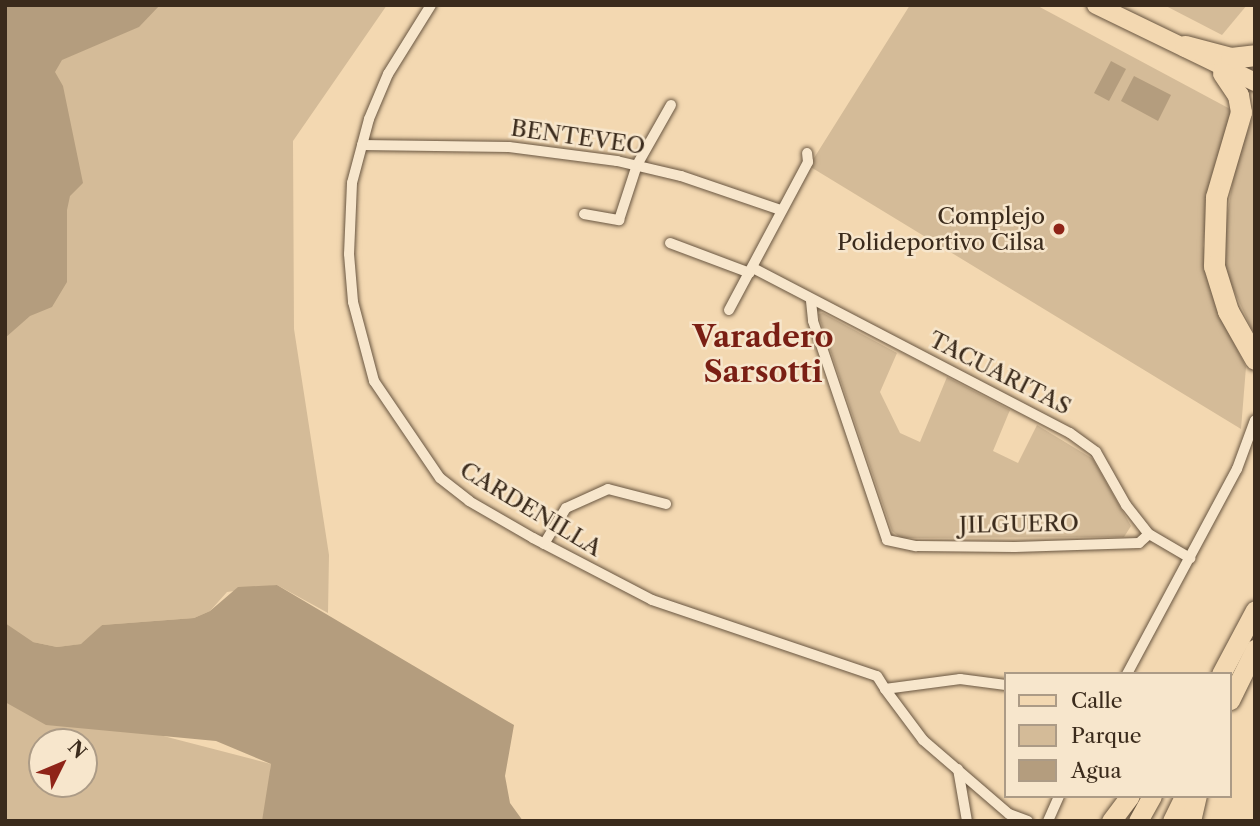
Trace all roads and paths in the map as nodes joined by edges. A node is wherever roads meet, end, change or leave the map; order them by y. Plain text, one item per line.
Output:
1 (432, 5) edge
2 (1096, 5) edge
3 (1122, 18) junction
4 (1185, 46) junction
5 (1255, 55) edge
6 (1223, 73) junction
7 (1255, 82) edge
8 (1255, 90) edge
9 (671, 105) dead end
10 (362, 145) junction
11 (807, 153) dead end
12 (636, 165) junction
13 (781, 210) junction
14 (584, 214) dead end
15 (670, 243) dead end
16 (751, 271) junction
17 (811, 300) junction
18 (729, 310) dead end
19 (1255, 359) edge
20 (1255, 420) edge
21 (666, 504) dead end
22 (1149, 534) junction
23 (544, 544) junction
24 (1190, 558) junction
25 (1255, 610) edge
26 (1255, 649) edge
27 (1129, 672) edge
28 (1222, 672) edge
29 (1004, 685) edge
30 (885, 689) junction
31 (1232, 696) edge
32 (958, 769) junction
33 (1058, 798) edge
34 (1128, 798) edge
35 (1151, 798) edge
36 (1183, 798) edge
37 (1197, 798) edge
38 (967, 821) edge
39 (1028, 821) edge
40 (1048, 821) edge
41 (1111, 821) edge
42 (1138, 821) edge
43 (1172, 821) edge
44 (1191, 821) edge

1 - 10 street, CARDENILLA
2 - 3 main road
3 - 4 main road
3 - 6 main road
4 - 5 highway
4 - 7 main road
6 - 8 main road
6 - 19 highway
9 - 12 street
10 - 12 street, BENTEVEO
10 - 23 street, CARDENILLA
11 - 13 street
12 - 13 street, BENTEVEO
12 - 14 street
13 - 16 street
15 - 16 street, TACUARITAS
16 - 17 street, TACUARITAS
16 - 18 street
17 - 22 street, TACUARITAS
17 - 22 street, JILGUERO
20 - 24 street
21 - 23 street
22 - 24 street, TACUARITAS
23 - 30 street, CARDENILLA
24 - 27 street
25 - 28 highway
26 - 31 highway
29 - 30 street
30 - 32 street, CARDENILLA
32 - 38 street
32 - 39 street, CARDENILLA
33 - 40 street
34 - 41 highway
35 - 42 highway
36 - 43 highway
37 - 44 highway

